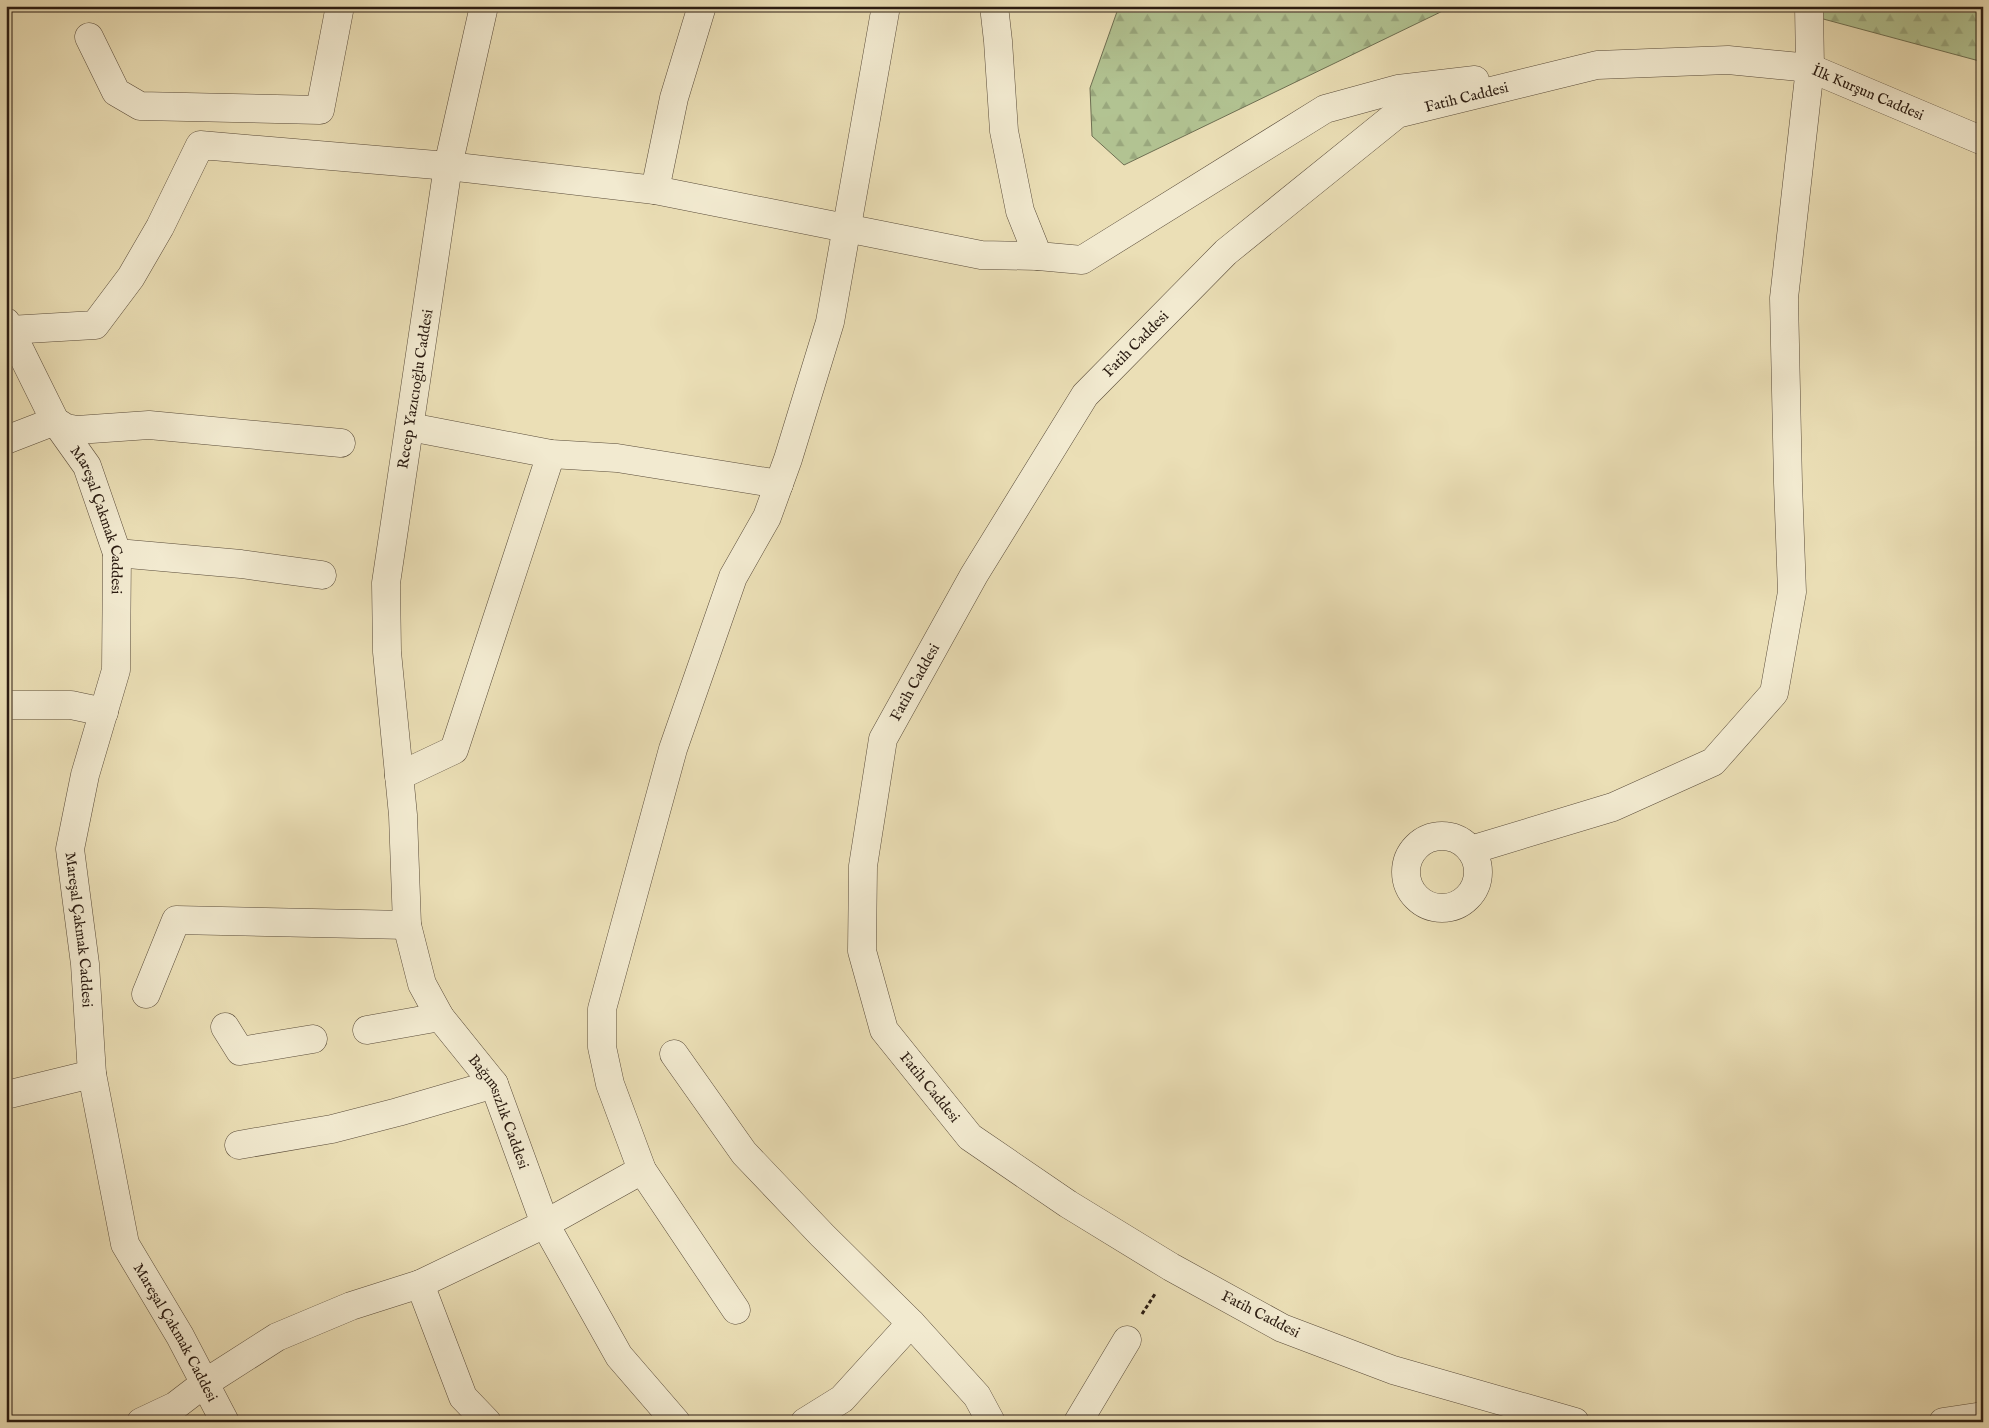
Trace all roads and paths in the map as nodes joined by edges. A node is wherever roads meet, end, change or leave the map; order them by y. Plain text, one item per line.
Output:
1 (340, 6) edge
2 (484, 6) edge
3 (702, 6) edge
4 (886, 6) edge
5 (994, 6) edge
6 (1809, 6) edge
7 (89, 37) dead end
8 (1598, 65) junction
9 (1810, 68) junction
10 (1983, 141) edge
11 (448, 166) junction
12 (655, 190) junction
13 (845, 229) junction
14 (1038, 256) junction
15 (8, 326) edge
16 (55, 421) junction
17 (410, 427) junction
18 (6, 440) edge
19 (341, 443) dead end
20 (551, 454) junction
21 (779, 484) junction
22 (117, 553) junction
23 (322, 574) dead end
24 (6, 705) edge
25 (104, 712) junction
26 (399, 776) junction
27 (1471, 850) dead end
28 (407, 925) junction
29 (146, 994) dead end
30 (440, 1017) junction
31 (226, 1027) dead end
32 (367, 1030) dead end
33 (313, 1039) dead end
34 (674, 1054) dead end
35 (92, 1074) junction
36 (494, 1084) junction
37 (6, 1095) edge
38 (239, 1145) dead end
39 (642, 1170) junction
40 (545, 1224) junction
41 (1171, 1267) junction
42 (420, 1284) junction
43 (736, 1310) dead end
44 (911, 1323) junction
45 (1127, 1340) joint
46 (205, 1383) junction
47 (1983, 1416) edge
48 (1945, 1421) edge
49 (141, 1422) edge
50 (225, 1422) edge
51 (487, 1422) edge
52 (676, 1422) edge
53 (805, 1422) edge
54 (991, 1422) edge
55 (1078, 1422) edge
56 (1575, 1422) edge

1 - 7 street
2 - 11 street, Recep Yazıcıoğlu Caddesi
3 - 12 street
4 - 13 street
5 - 14 street
6 - 9 street, İlk Kurşun Caddesi
8 - 9 street, Fatih Caddesi
8 - 14 street
8 - 41 street, Fatih Caddesi
9 - 10 street, İlk Kurşun Caddesi
9 - 27 street
11 - 12 street
11 - 15 street
11 - 17 street, Recep Yazıcıoğlu Caddesi
12 - 13 street
13 - 14 street
13 - 21 street
15 - 16 street, Mareşal Çakmak Caddesi
16 - 18 street
16 - 19 street
16 - 22 street, Mareşal Çakmak Caddesi
17 - 20 street
17 - 26 street, Recep Yazıcıoğlu Caddesi
20 - 21 street
20 - 26 street
21 - 39 street
22 - 23 street
22 - 25 street, Mareşal Çakmak Caddesi
24 - 25 street
25 - 35 street, Mareşal Çakmak Caddesi
26 - 28 street, Bağımsızlık Caddesi
28 - 29 street
28 - 30 street, Bağımsızlık Caddesi
30 - 32 street
30 - 36 street, Bağımsızlık Caddesi
31 - 33 street
34 - 44 street
35 - 37 street
35 - 46 street, Mareşal Çakmak Caddesi
36 - 38 street
36 - 40 street, Bağımsızlık Caddesi
39 - 40 street
39 - 43 street
40 - 42 street
40 - 52 street, Bağımsızlık Caddesi
41 - 45 path
41 - 56 street, Fatih Caddesi
42 - 46 street
42 - 51 street
44 - 53 street
44 - 54 street
45 - 55 street
46 - 49 street
46 - 50 street, Mareşal Çakmak Caddesi
47 - 48 street

